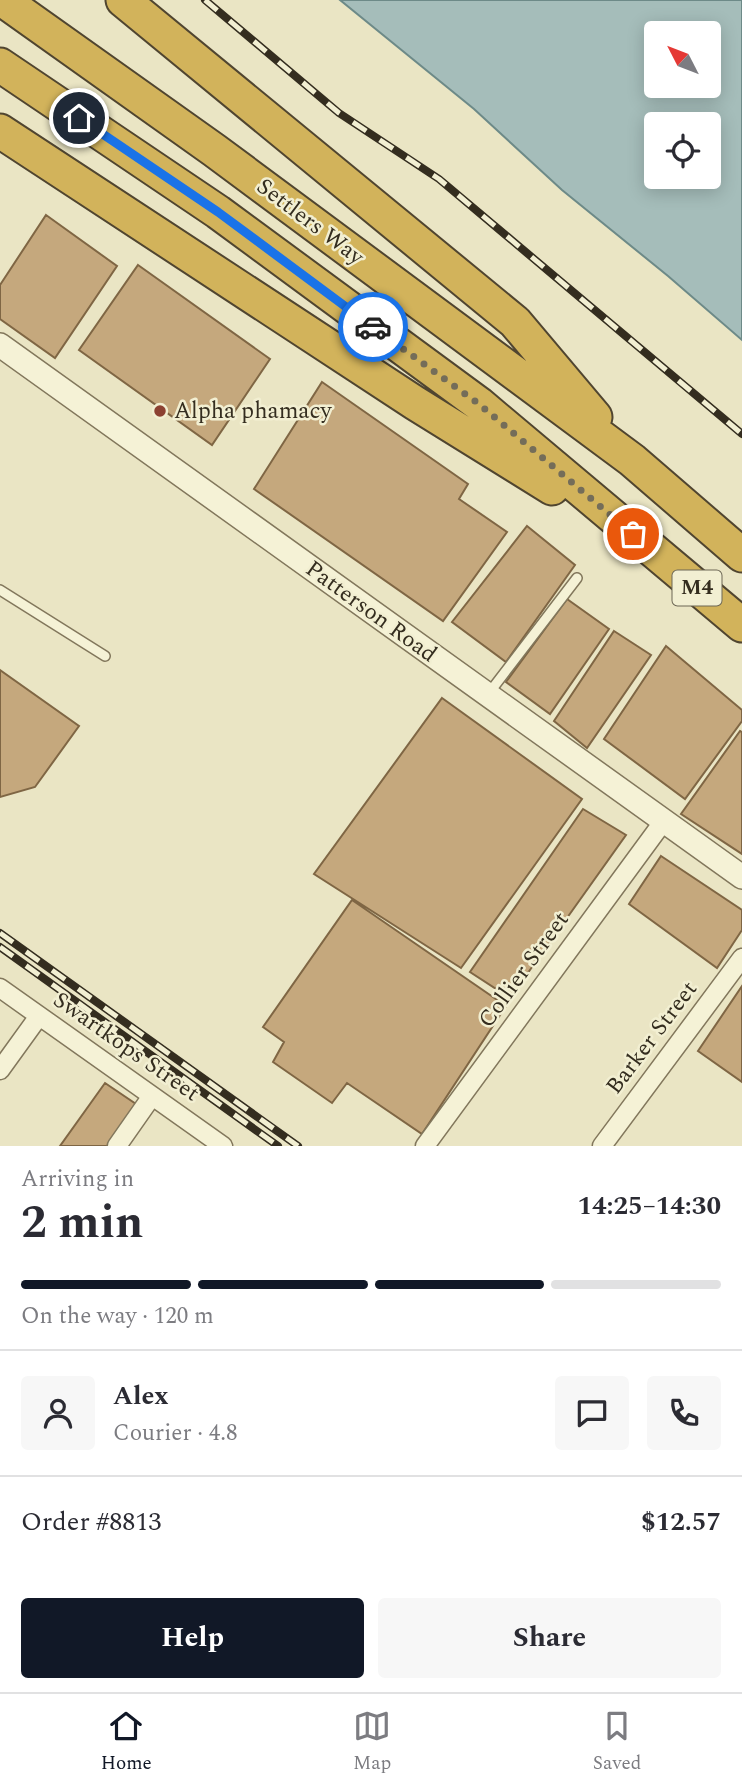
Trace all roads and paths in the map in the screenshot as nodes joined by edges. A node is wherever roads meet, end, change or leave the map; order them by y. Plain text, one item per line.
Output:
1 (3, 0) edge
2 (123, 0) edge
3 (0, 65) edge
4 (0, 131) edge
5 (0, 345) edge
6 (632, 460) junction
7 (652, 551) junction
8 (742, 555) edge
9 (577, 578) dead end
10 (0, 590) edge
11 (742, 625) edge
12 (105, 656) dead end
13 (487, 696) junction
14 (663, 822) junction
15 (742, 877) edge
16 (742, 958) edge
17 (0, 988) edge
18 (39, 1016) junction
19 (0, 1070) edge
20 (152, 1096) junction
21 (117, 1146) edge
22 (223, 1146) edge
23 (425, 1146) edge
24 (602, 1146) edge

1 - 6 highway, Settlers Way / M4
2 - 6 highway
3 - 7 highway, Settlers Way / M4
4 - 7 highway
5 - 13 street, Patterson Road
6 - 8 highway, Settlers Way / M4
7 - 11 highway, Settlers Way / M4
9 - 13 lane
10 - 12 lane
13 - 14 street, Patterson Road
14 - 15 street, Patterson Road
14 - 23 street, Collier Street
16 - 24 street, Barker Street
17 - 18 street, Swartkops Street
18 - 19 street
18 - 20 street, Swartkops Street
20 - 21 street
20 - 22 street, Swartkops Street

